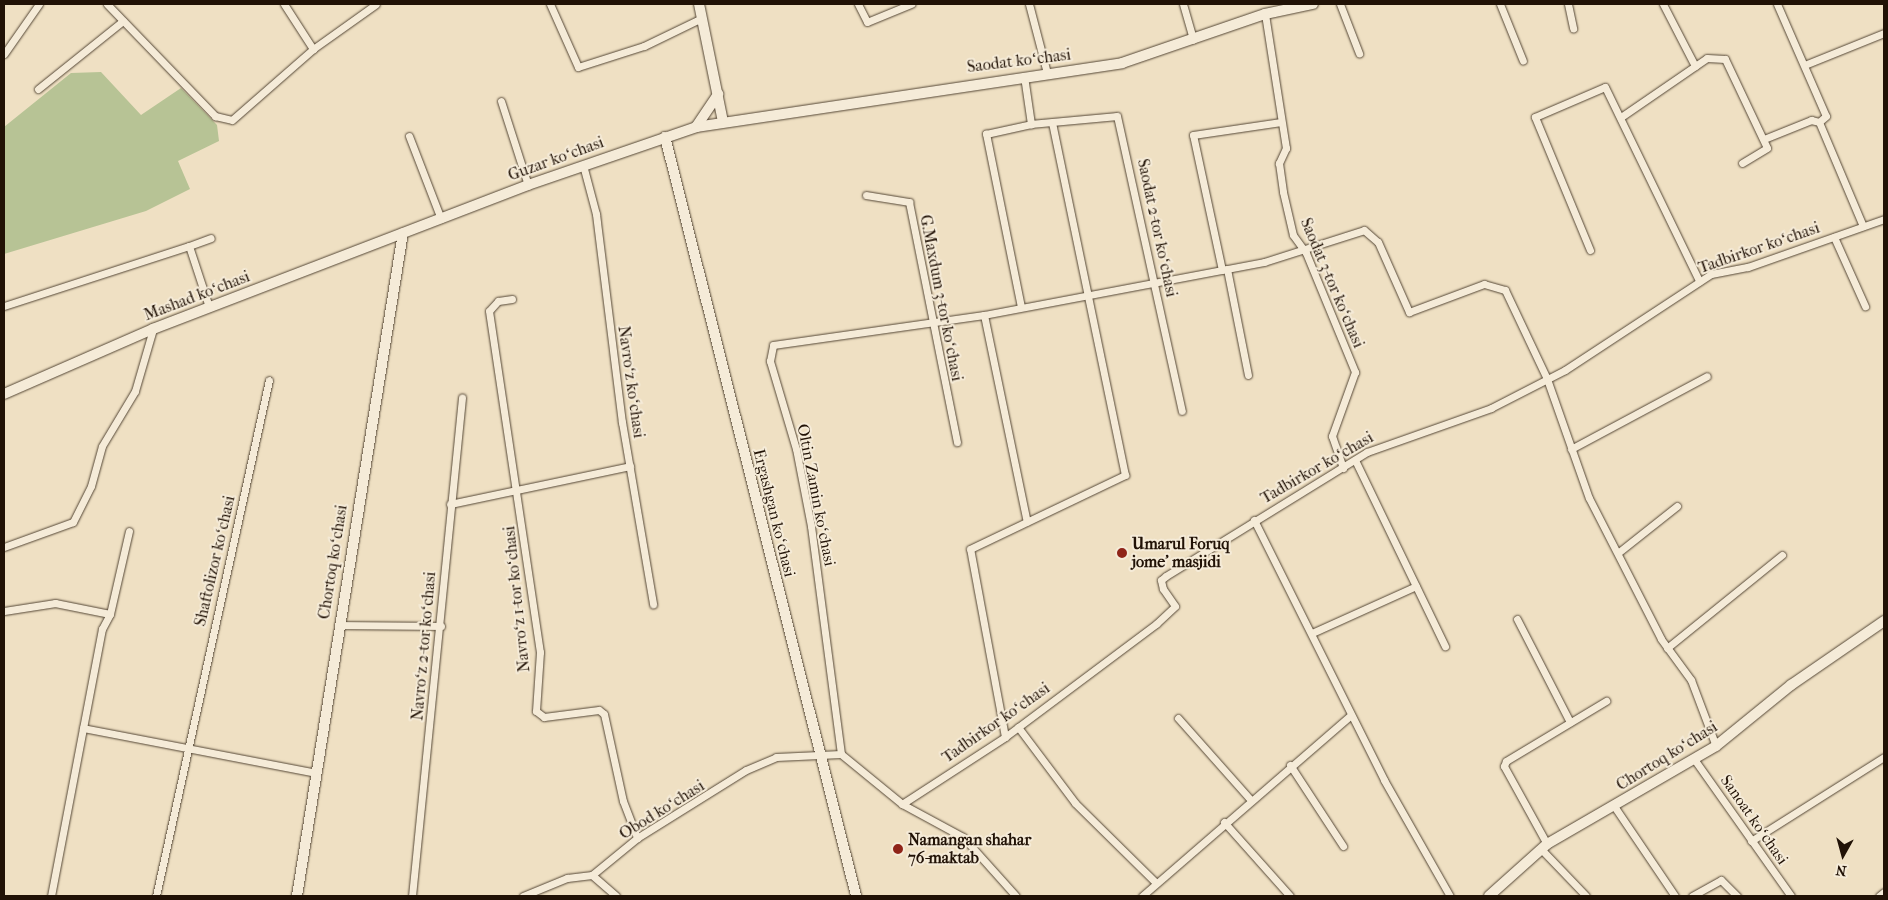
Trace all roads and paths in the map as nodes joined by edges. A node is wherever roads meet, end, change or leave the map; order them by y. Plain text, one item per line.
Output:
1 (39, 4) edge
2 (107, 4) edge
3 (284, 4) edge
4 (376, 4) edge
5 (550, 4) edge
6 (699, 4) edge
7 (858, 4) edge
8 (911, 4) edge
9 (1029, 4) edge
10 (1183, 4) edge
11 (1313, 4) edge
12 (1340, 4) edge
13 (1500, 4) edge
14 (1568, 4) edge
15 (1663, 4) edge
16 (1777, 4) edge
17 (1265, 14) junction
18 (702, 18) junction
19 (123, 21) junction
20 (1573, 28) dead end
21 (1884, 33) edge
22 (1193, 40) junction
23 (313, 49) junction
24 (1359, 53) dead end
25 (4, 54) edge
26 (1523, 61) dead end
27 (1807, 64) junction
28 (1695, 66) junction
29 (1048, 73) junction
30 (1024, 76) junction
31 (38, 89) dead end
32 (718, 94) junction
33 (501, 101) dead end
34 (1621, 116) junction
35 (723, 122) junction
36 (1052, 122) junction
37 (1281, 122) junction
38 (1819, 122) junction
39 (1031, 124) junction
40 (696, 127) junction
41 (409, 136) dead end
42 (665, 137) junction
43 (1764, 139) junction
44 (1742, 163) dead end
45 (583, 165) junction
46 (528, 185) junction
47 (866, 195) dead end
48 (441, 218) junction
49 (1884, 218) edge
50 (1863, 226) junction
51 (403, 233) junction
52 (1834, 237) junction
53 (211, 238) dead end
54 (189, 246) junction
55 (1303, 249) junction
56 (1590, 250) dead end
57 (1224, 270) junction
58 (1699, 280) junction
59 (1154, 282) junction
60 (1087, 294) junction
61 (512, 299) dead end
62 (4, 306) edge
63 (1865, 306) dead end
64 (209, 307) junction
65 (1021, 307) junction
66 (984, 315) junction
67 (931, 322) junction
68 (153, 328) junction
69 (1248, 375) dead end
70 (1707, 376) dead end
71 (1547, 379) junction
72 (269, 380) dead end
73 (4, 393) edge
74 (462, 398) dead end
75 (1182, 411) dead end
76 (957, 442) dead end
77 (1571, 449) junction
78 (1355, 460) junction
79 (630, 466) junction
80 (1343, 468) junction
81 (519, 489) junction
82 (450, 504) junction
83 (1677, 506) dead end
84 (1254, 520) junction
85 (1027, 522) junction
86 (129, 531) dead end
87 (4, 547) edge
88 (1618, 552) junction
89 (1782, 555) dead end
90 (1416, 586) junction
91 (653, 604) dead end
92 (4, 611) edge
93 (110, 614) junction
94 (1517, 619) dead end
95 (1884, 621) edge
96 (338, 625) junction
97 (441, 626) junction
98 (1312, 633) junction
99 (1445, 646) dead end
100 (1667, 648) junction
101 (1606, 701) dead end
102 (1351, 715) junction
103 (1178, 718) dead end
104 (1570, 722) junction
105 (1018, 726) junction
106 (84, 728) junction
107 (1005, 737) junction
108 (1716, 746) junction
109 (187, 748) junction
110 (819, 752) junction
111 (840, 754) junction
112 (1884, 757) edge
113 (1694, 759) junction
114 (1290, 765) junction
115 (316, 773) junction
116 (1250, 799) junction
117 (902, 804) junction
118 (1614, 806) junction
119 (1224, 822) junction
120 (637, 838) junction
121 (1751, 841) junction
122 (1343, 846) dead end
123 (1544, 847) junction
124 (592, 875) junction
125 (1156, 883) junction
126 (1884, 892) edge
127 (536, 894) edge
128 (52, 896) edge
129 (156, 896) edge
130 (297, 896) edge
131 (412, 896) edge
132 (523, 896) edge
133 (616, 896) edge
134 (856, 896) edge
135 (1016, 896) edge
136 (1142, 896) edge
137 (1290, 896) edge
138 (1450, 896) edge
139 (1489, 896) edge
140 (1586, 896) edge
141 (1675, 896) edge
142 (1692, 896) edge
143 (1737, 896) edge
144 (1791, 896) edge
145 (1879, 896) edge

1 - 25 street
2 - 19 street
3 - 23 street
4 - 23 street
5 - 18 street
6 - 18 street
7 - 8 street
9 - 29 street
10 - 22 street
11 - 17 street, Saodat koʻchasi
12 - 24 street
13 - 26 street
14 - 20 street
15 - 28 street
16 - 27 street
17 - 22 street, Saodat koʻchasi
17 - 37 street, Saodat 3-tor koʻchasi
18 - 32 street
19 - 23 street
19 - 31 street
21 - 27 street
22 - 29 street, Saodat koʻchasi
27 - 38 street
28 - 34 street
28 - 43 street
29 - 30 street, Saodat koʻchasi
30 - 35 street, Saodat koʻchasi
30 - 39 street
32 - 35 street
32 - 40 street
33 - 46 street
34 - 56 street
34 - 58 street
35 - 40 street, Guzar koʻchasi
36 - 39 street
36 - 59 street, Saodat 2-tor koʻchasi
36 - 60 street
37 - 55 street, Saodat 3-tor koʻchasi
37 - 57 street
38 - 43 street
38 - 50 street
39 - 65 street
40 - 42 street, Guzar koʻchasi
41 - 48 street
42 - 45 street, Guzar koʻchasi
42 - 110 street, Ergashgan koʻchasi
43 - 44 street
45 - 46 street, Guzar koʻchasi
45 - 79 street, Navroʻz koʻchasi
46 - 48 street, Guzar koʻchasi
47 - 67 street, G.Maxdum 3-tor koʻchasi
48 - 51 street, Guzar koʻchasi
49 - 50 street, Tadbirkor koʻchasi
50 - 52 street, Tadbirkor koʻchasi
51 - 64 street, Mashad koʻchasi
51 - 96 street, Chortoq koʻchasi
52 - 58 street, Tadbirkor koʻchasi
52 - 63 street
53 - 54 street
54 - 62 street
54 - 64 street
55 - 57 street
55 - 71 street
55 - 80 street, Saodat 3-tor koʻchasi
57 - 59 street
57 - 69 street
58 - 71 street, Tadbirkor koʻchasi
59 - 60 street
59 - 75 street, Saodat 2-tor koʻchasi
60 - 65 street
60 - 85 street
61 - 81 street, Navroʻz 1-tor koʻchasi
64 - 68 street, Mashad koʻchasi
65 - 66 street
66 - 67 street
66 - 85 street
67 - 76 street, G.Maxdum 3-tor koʻchasi
67 - 111 street, Oltin Zamin koʻchasi
68 - 73 street, Mashad koʻchasi
68 - 87 street
70 - 77 street
71 - 77 street
71 - 78 street, Tadbirkor koʻchasi
72 - 109 street, Shaftolizor koʻchasi
74 - 82 street, Navroʻz 2-tor koʻchasi
77 - 88 street
78 - 80 street, Tadbirkor koʻchasi
78 - 90 street
79 - 81 street
79 - 91 street, Navroʻz koʻchasi
80 - 84 street, Tadbirkor koʻchasi
81 - 82 street
81 - 120 street, Navroʻz 1-tor koʻchasi
82 - 97 street, Navroʻz 2-tor koʻchasi
83 - 88 street
84 - 98 street
84 - 105 street, Tadbirkor koʻchasi
85 - 107 street
86 - 93 street
88 - 100 street
89 - 100 street
90 - 98 street
90 - 99 street
92 - 93 street
93 - 106 street
94 - 104 street
95 - 108 street, Chortoq koʻchasi
96 - 97 street
96 - 115 street, Chortoq koʻchasi
97 - 131 street, Navroʻz 2-tor koʻchasi
98 - 102 street
100 - 108 street
101 - 104 street
102 - 114 street
102 - 138 street
103 - 116 street
104 - 123 street
105 - 107 street, Tadbirkor koʻchasi
105 - 125 street
106 - 109 street
106 - 128 street
107 - 117 street, Tadbirkor koʻchasi
108 - 113 street, Chortoq koʻchasi
109 - 115 street
109 - 129 street, Shaftolizor koʻchasi
110 - 111 street
110 - 120 street, Obod koʻchasi
110 - 134 street, Ergashgan koʻchasi
111 - 117 street
112 - 121 street
113 - 118 street, Chortoq koʻchasi
113 - 121 street, Sanoat koʻchasi
114 - 116 street
114 - 122 street
115 - 130 street, Chortoq koʻchasi
116 - 119 street
117 - 135 street
118 - 123 street, Chortoq koʻchasi
118 - 141 street
119 - 125 street
119 - 137 street
120 - 124 street, Obod koʻchasi
121 - 144 street, Sanoat koʻchasi
123 - 139 street, Chortoq koʻchasi
123 - 140 street
124 - 127 street
124 - 133 street
125 - 136 street
126 - 145 street
127 - 132 street
142 - 143 street

